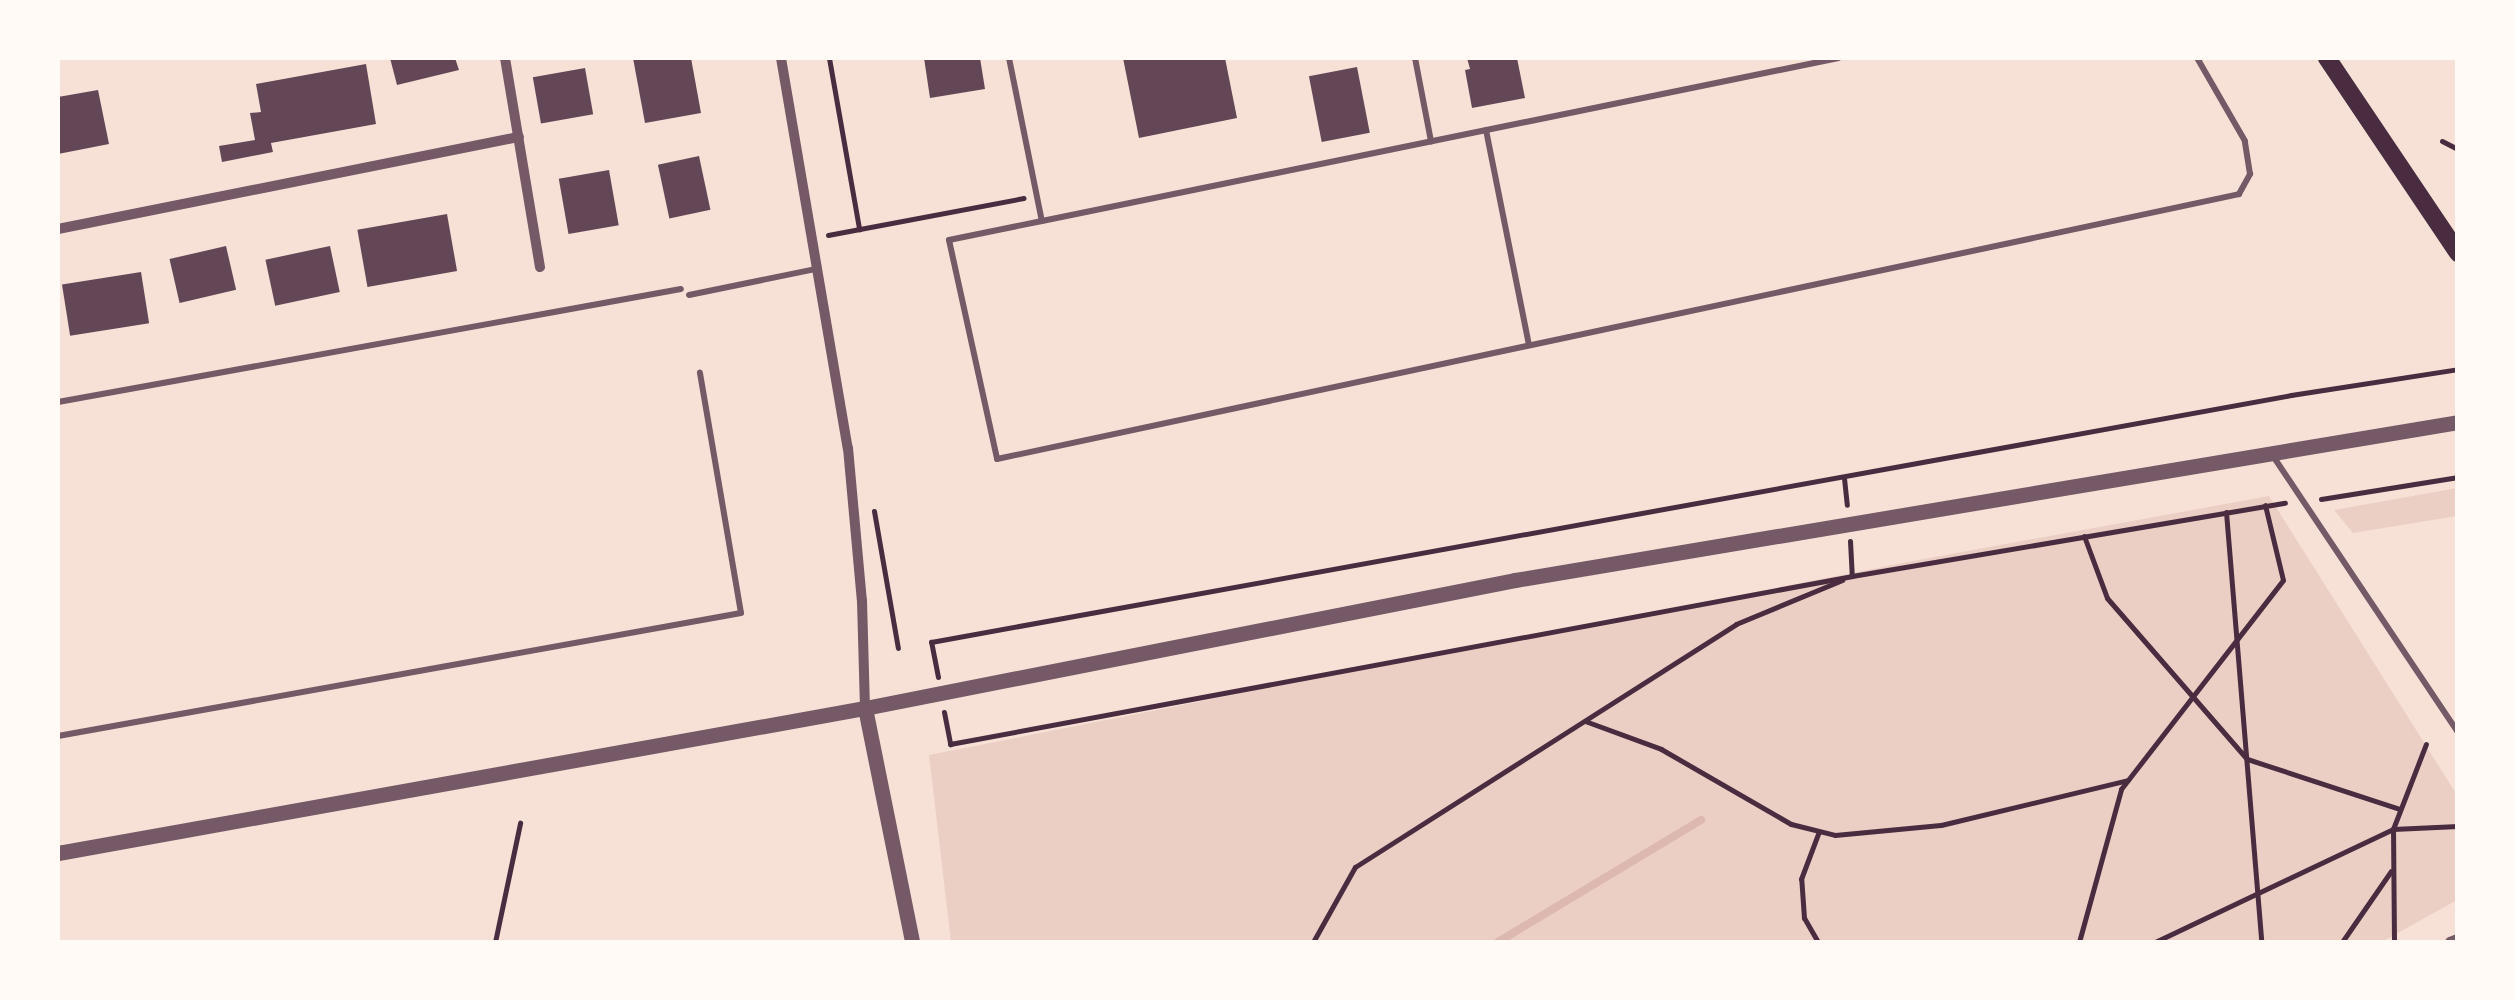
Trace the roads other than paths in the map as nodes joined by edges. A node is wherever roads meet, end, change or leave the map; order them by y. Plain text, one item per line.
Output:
1 (504, 58) edge
2 (781, 58) edge
3 (1009, 58) edge
4 (1416, 58) edge
5 (1838, 58) edge
6 (2197, 58) edge
7 (2327, 58) edge
8 (2338, 58) edge
9 (2363, 112) junction
10 (1486, 130) junction
11 (519, 137) junction
12 (1432, 141) junction
13 (1042, 221) junction
14 (58, 229) edge
15 (2458, 253) edge
16 (540, 268) dead end
17 (818, 269) junction
18 (680, 289) dead end
19 (690, 295) dead end
20 (1529, 345) junction
21 (700, 372) dead end
22 (58, 402) edge
23 (2458, 422) edge
24 (2269, 451) junction
25 (866, 708) junction
26 (2458, 732) edge
27 (58, 736) edge
28 (58, 853) edge
29 (2458, 939) edge
30 (912, 942) edge
31 (2450, 942) edge

1 - 11 street
2 - 17 street
3 - 13 lane
4 - 12 lane
5 - 10 lane
6 - 20 lane
7 - 9 main road
8 - 9 street
9 - 15 main road
10 - 12 lane
10 - 20 lane
11 - 14 street
11 - 16 street
12 - 13 lane
13 - 20 lane
17 - 19 lane
17 - 25 street
18 - 22 lane
21 - 27 lane
23 - 24 street
24 - 25 street
24 - 26 lane
25 - 28 street
25 - 30 street
29 - 31 street

